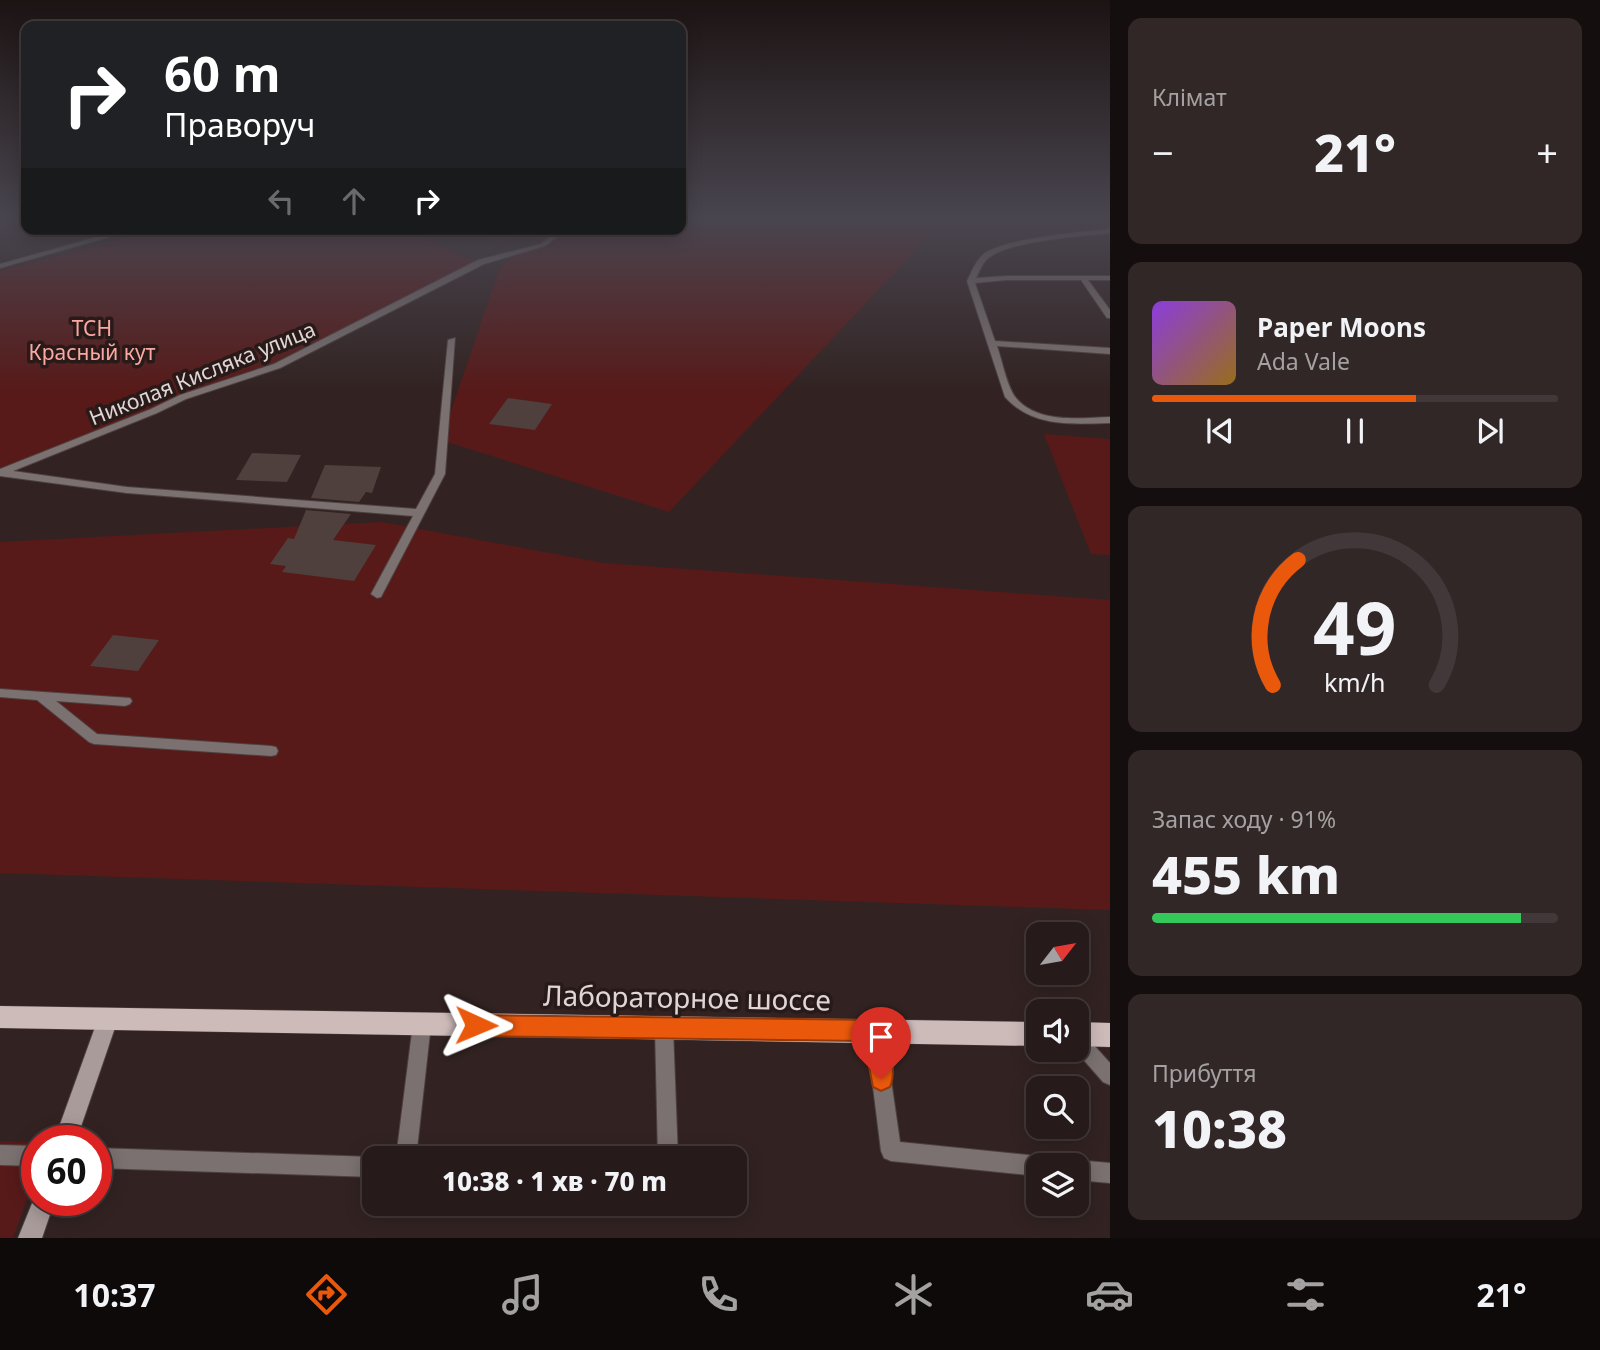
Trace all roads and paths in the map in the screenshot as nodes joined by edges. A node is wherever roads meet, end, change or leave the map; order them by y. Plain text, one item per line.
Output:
1 (456, 275) edge
2 (974, 275) edge
3 (1083, 278) junction
4 (1110, 278) edge
5 (971, 281) junction
6 (1110, 316) edge
7 (452, 340) dead end
8 (992, 343) junction
9 (1110, 351) edge
10 (1110, 420) edge
11 (2, 473) edge
12 (420, 513) junction
13 (377, 594) dead end
14 (0, 693) edge
15 (40, 695) junction
16 (125, 701) dead end
17 (271, 751) dead end
18 (0, 1017) edge
19 (108, 1019) junction
20 (422, 1024) junction
21 (664, 1028) junction
22 (874, 1031) junction
23 (1026, 1034) edge
24 (1110, 1035) edge
25 (1089, 1036) edge
26 (1089, 1051) edge
27 (1110, 1076) edge
28 (71, 1125) edge
29 (407, 1146) edge
30 (668, 1146) edge
31 (0, 1155) edge
32 (21, 1156) edge
33 (112, 1159) edge
34 (1026, 1165) edge
35 (362, 1167) edge
36 (1089, 1171) edge
37 (1110, 1173) edge
38 (38, 1216) edge
39 (30, 1238) edge

1 - 11 lane, Николая Кисляка улица
2 - 5 lane
3 - 4 lane
3 - 5 lane
3 - 6 lane
5 - 8 lane
7 - 12 lane
8 - 9 lane
8 - 10 lane
11 - 12 lane
12 - 13 lane
14 - 15 lane
15 - 16 lane
15 - 17 lane
18 - 19 main road, Лабораторное шоссе
19 - 20 main road, Лабораторное шоссе
19 - 28 main road
20 - 21 main road, Лабораторное шоссе
20 - 29 lane
21 - 22 main road, Лабораторное шоссе
21 - 30 lane
22 - 23 main road, Лабораторное шоссе
22 - 34 lane
24 - 25 main road
26 - 27 lane
31 - 32 lane
33 - 35 lane
36 - 37 lane
38 - 39 main road

